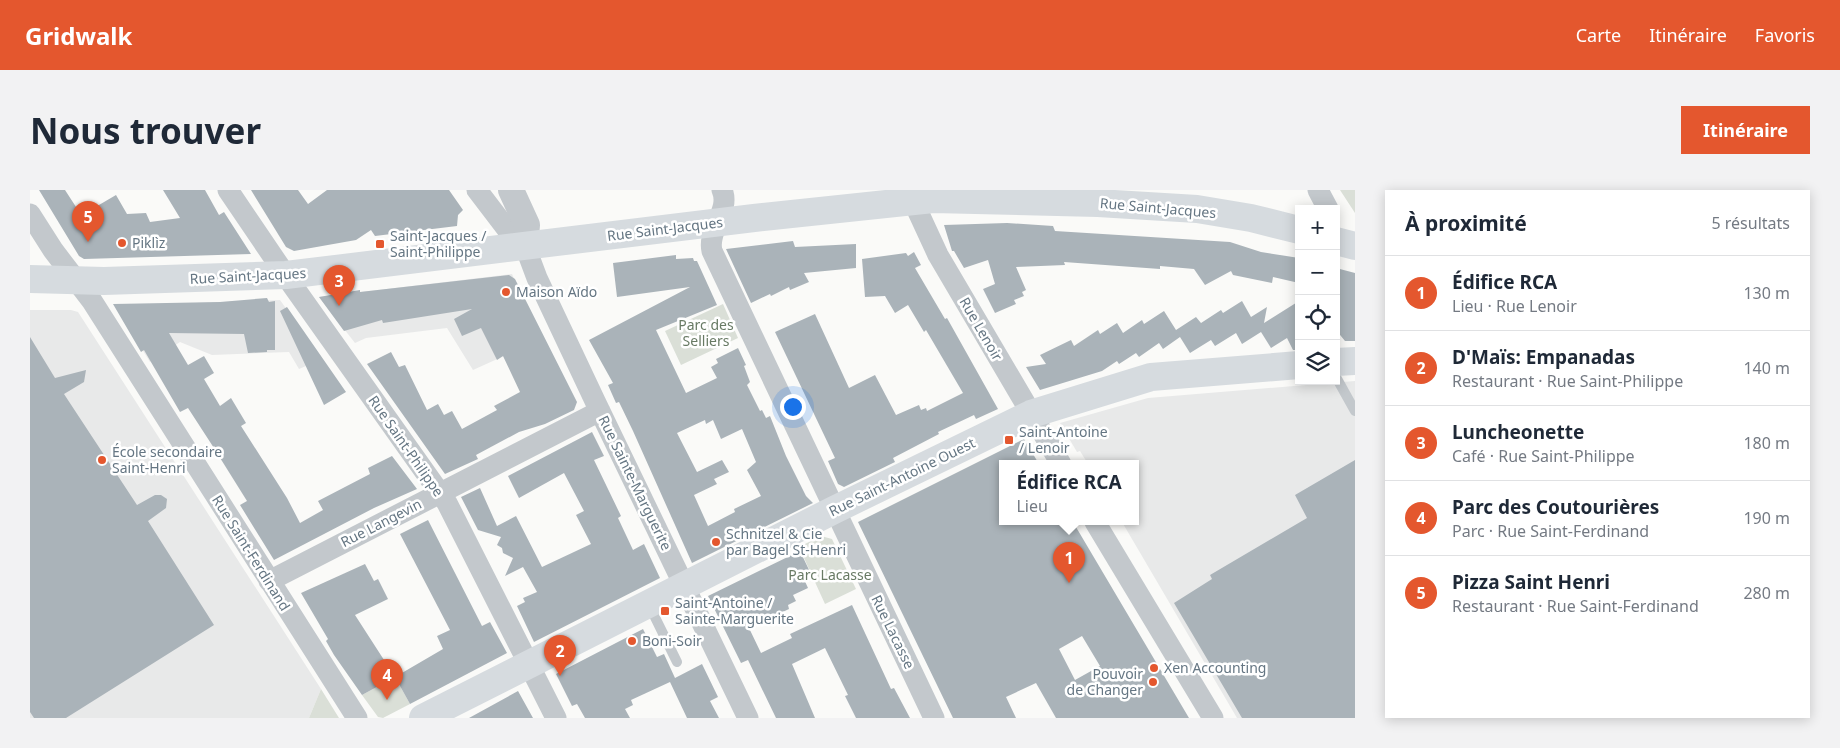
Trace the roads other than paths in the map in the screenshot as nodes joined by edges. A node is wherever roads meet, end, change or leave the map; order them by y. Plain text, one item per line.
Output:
1 (228, 190) edge
2 (477, 190) edge
3 (511, 190) edge
4 (722, 190) edge
5 (1318, 190) edge
6 (910, 195) edge
7 (1326, 205) edge
8 (30, 214) edge
9 (716, 223) junction
10 (1295, 229) edge
11 (1340, 242) edge
12 (525, 246) junction
13 (1355, 246) edge
14 (286, 275) junction
15 (30, 279) edge
16 (76, 280) junction
17 (1355, 361) edge
18 (1340, 362) edge
19 (1295, 365) edge
20 (1340, 384) edge
21 (600, 411) junction
22 (1355, 411) edge
23 (1031, 414) junction
24 (1059, 460) edge
25 (439, 492) junction
26 (834, 510) junction
27 (1097, 525) edge
28 (268, 580) junction
29 (684, 586) junction
30 (648, 604) junction
31 (677, 662) dead end
32 (530, 664) junction
33 (357, 718) edge
34 (422, 718) edge
35 (556, 718) edge
36 (748, 718) edge
37 (934, 718) edge
38 (1213, 718) edge

1 - 14 street, Rue Saint-Philippe
2 - 12 street, Rue Sainte-Marguerite
3 - 12 street, Rue Sainte-Marguerite
4 - 9 street, Rue Lacasse
5 - 7 street
6 - 9 main road, Rue Saint-Jacques
6 - 10 main road, Rue Saint-Jacques
6 - 23 street, Rue Lenoir
8 - 16 street, Rue Saint-Ferdinand
9 - 12 main road, Rue Saint-Jacques
9 - 26 street, Rue Lacasse
11 - 13 main road
12 - 14 main road, Rue Saint-Jacques
12 - 21 street, Rue Sainte-Marguerite
14 - 16 main road, Rue Saint-Jacques
14 - 25 street, Rue Saint-Philippe
15 - 16 main road, Rue Saint-Jacques
16 - 28 street, Rue Saint-Ferdinand
17 - 18 main road
19 - 23 main road, Rue Saint-Antoine Ouest
20 - 22 lane
21 - 25 street, Rue Langevin
21 - 29 street, Rue Sainte-Marguerite
23 - 24 street, Rue Lenoir
23 - 26 main road, Rue Saint-Antoine Ouest
25 - 28 street, Rue Langevin
25 - 32 street, Rue Saint-Philippe
26 - 29 main road, Rue Saint-Antoine Ouest
26 - 37 street, Rue Lacasse
27 - 38 street
28 - 33 street, Rue Saint-Ferdinand
29 - 30 main road, Rue Saint-Antoine Ouest
29 - 36 street, Rue Sainte-Marguerite
30 - 31 lane
30 - 32 main road, Rue Saint-Antoine Ouest
32 - 34 main road, Rue Saint-Antoine Ouest
32 - 35 street, Rue Saint-Philippe

